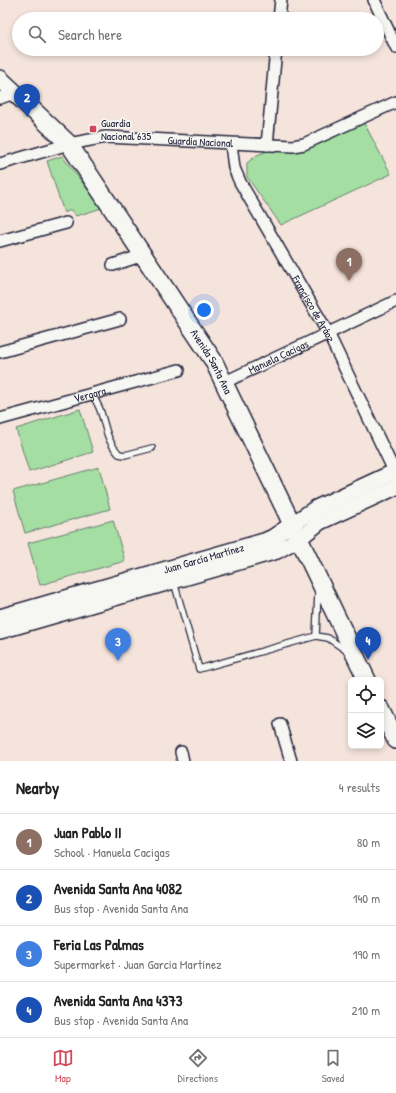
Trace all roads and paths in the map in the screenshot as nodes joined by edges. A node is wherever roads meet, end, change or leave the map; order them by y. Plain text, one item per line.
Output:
1 (281, 0) edge
2 (374, 0) edge
3 (280, 12) edge
4 (380, 12) edge
5 (384, 21) edge
6 (396, 47) edge
7 (275, 56) edge
8 (0, 79) edge
9 (7, 95) edge
10 (396, 102) edge
11 (69, 144) junction
12 (231, 144) junction
13 (267, 145) junction
14 (0, 164) edge
15 (66, 223) dead end
16 (0, 241) edge
17 (143, 256) junction
18 (113, 265) dead end
19 (396, 301) edge
20 (120, 319) dead end
21 (328, 333) junction
22 (0, 352) edge
23 (179, 370) dead end
24 (225, 382) junction
25 (91, 394) junction
26 (0, 419) edge
27 (152, 448) dead end
28 (396, 472) edge
29 (396, 487) edge
30 (292, 523) junction
31 (300, 538) junction
32 (318, 576) junction
33 (173, 582) junction
34 (0, 617) edge
35 (0, 631) edge
36 (316, 636) junction
37 (359, 662) junction
38 (366, 677) edge
39 (383, 713) edge
40 (280, 724) dead end
41 (396, 740) edge
42 (291, 761) edge

1 - 3 street
2 - 4 street
5 - 6 street
7 - 13 street
8 - 9 main road, Avenida Santa Ana
9 - 11 main road, Avenida Santa Ana
10 - 13 street, Guardia Nacional
11 - 12 street, Guardia Nacional
11 - 14 street, Guardia Nacional
11 - 17 main road, Avenida Santa Ana
12 - 13 street, Guardia Nacional
12 - 21 street, Francisco de Aráoz
15 - 16 street
17 - 18 street
17 - 24 main road, Avenida Santa Ana
19 - 21 street, Manuela Cacigas
20 - 22 street
21 - 24 street, Manuela Cacigas
21 - 28 street, Francisco de Aráoz
23 - 25 street, Vergara
24 - 30 main road, Avenida Santa Ana
25 - 26 street, Vergara
25 - 27 lane
28 - 30 main road, Juan García Martínez
29 - 31 main road, Juan García Martínez
30 - 31 main road, Avenida Santa Ana
30 - 34 main road, Juan García Martínez
31 - 32 main road, Avenida Santa Ana
31 - 33 main road, Juan García Martínez
32 - 36 lane
32 - 37 main road, Avenida Santa Ana
33 - 35 main road, Juan García Martínez
33 - 36 lane
36 - 37 lane
37 - 38 main road, Avenida Santa Ana
39 - 41 main road
40 - 42 street

